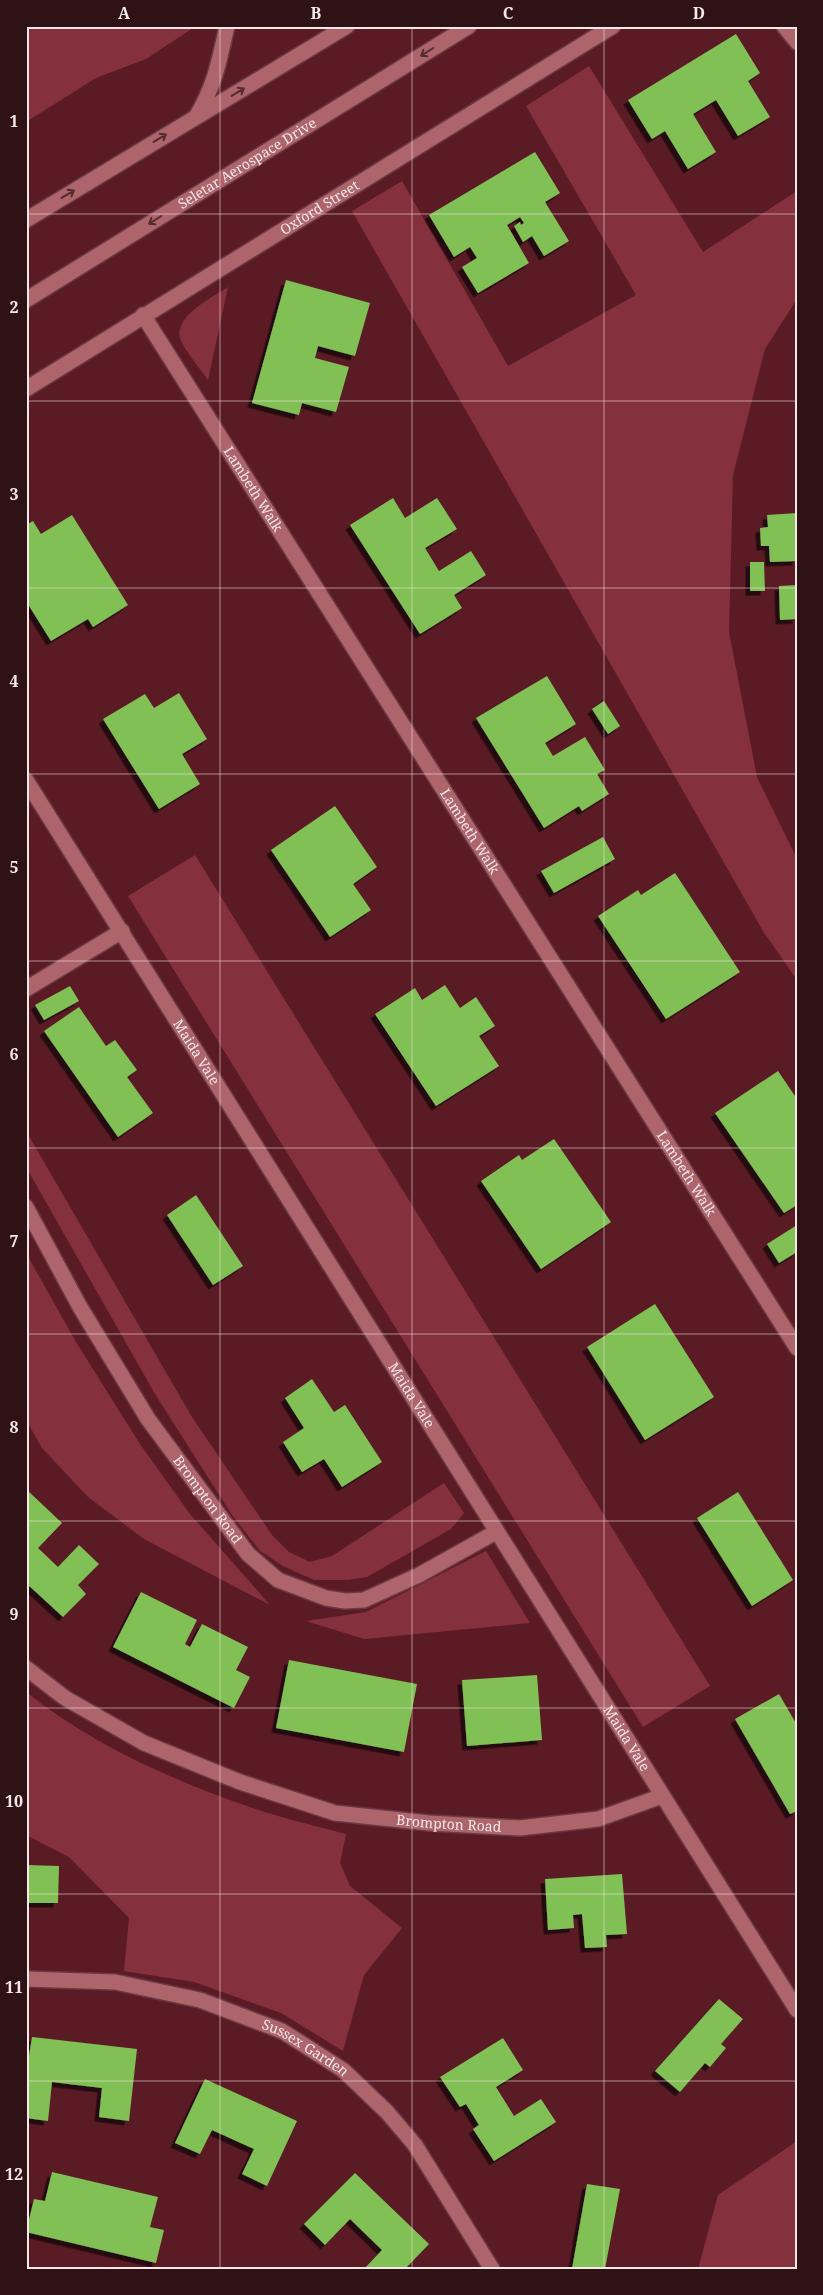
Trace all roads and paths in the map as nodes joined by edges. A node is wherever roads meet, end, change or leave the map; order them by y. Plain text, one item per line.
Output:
1 (227, 26) edge
2 (347, 26) edge
3 (469, 26) edge
4 (613, 26) edge
5 (784, 26) edge
6 (797, 42) edge
7 (196, 117) junction
8 (26, 220) edge
9 (26, 300) edge
10 (143, 315) junction
11 (26, 388) edge
12 (26, 780) edge
13 (122, 930) junction
14 (26, 989) edge
15 (26, 1206) edge
16 (797, 1348) edge
17 (496, 1532) junction
18 (26, 1668) edge
19 (662, 1796) junction
20 (26, 1979) edge
21 (797, 2010) edge
22 (492, 2269) edge

1 - 7 street
7 -> 2 street
3 -> 9 street, Seletar Aerospace Drive
4 - 10 street, Oxford Street
5 - 6 street
8 -> 7 street
10 - 11 street, Oxford Street
10 - 16 street, Lambeth Walk
12 - 13 street, Maida Vale
13 - 14 street
13 - 17 street, Maida Vale
15 - 17 street, Brompton Road
17 - 19 street, Maida Vale
18 - 19 street, Brompton Road
19 - 21 street, Maida Vale
20 - 22 street, Sussex Garden

